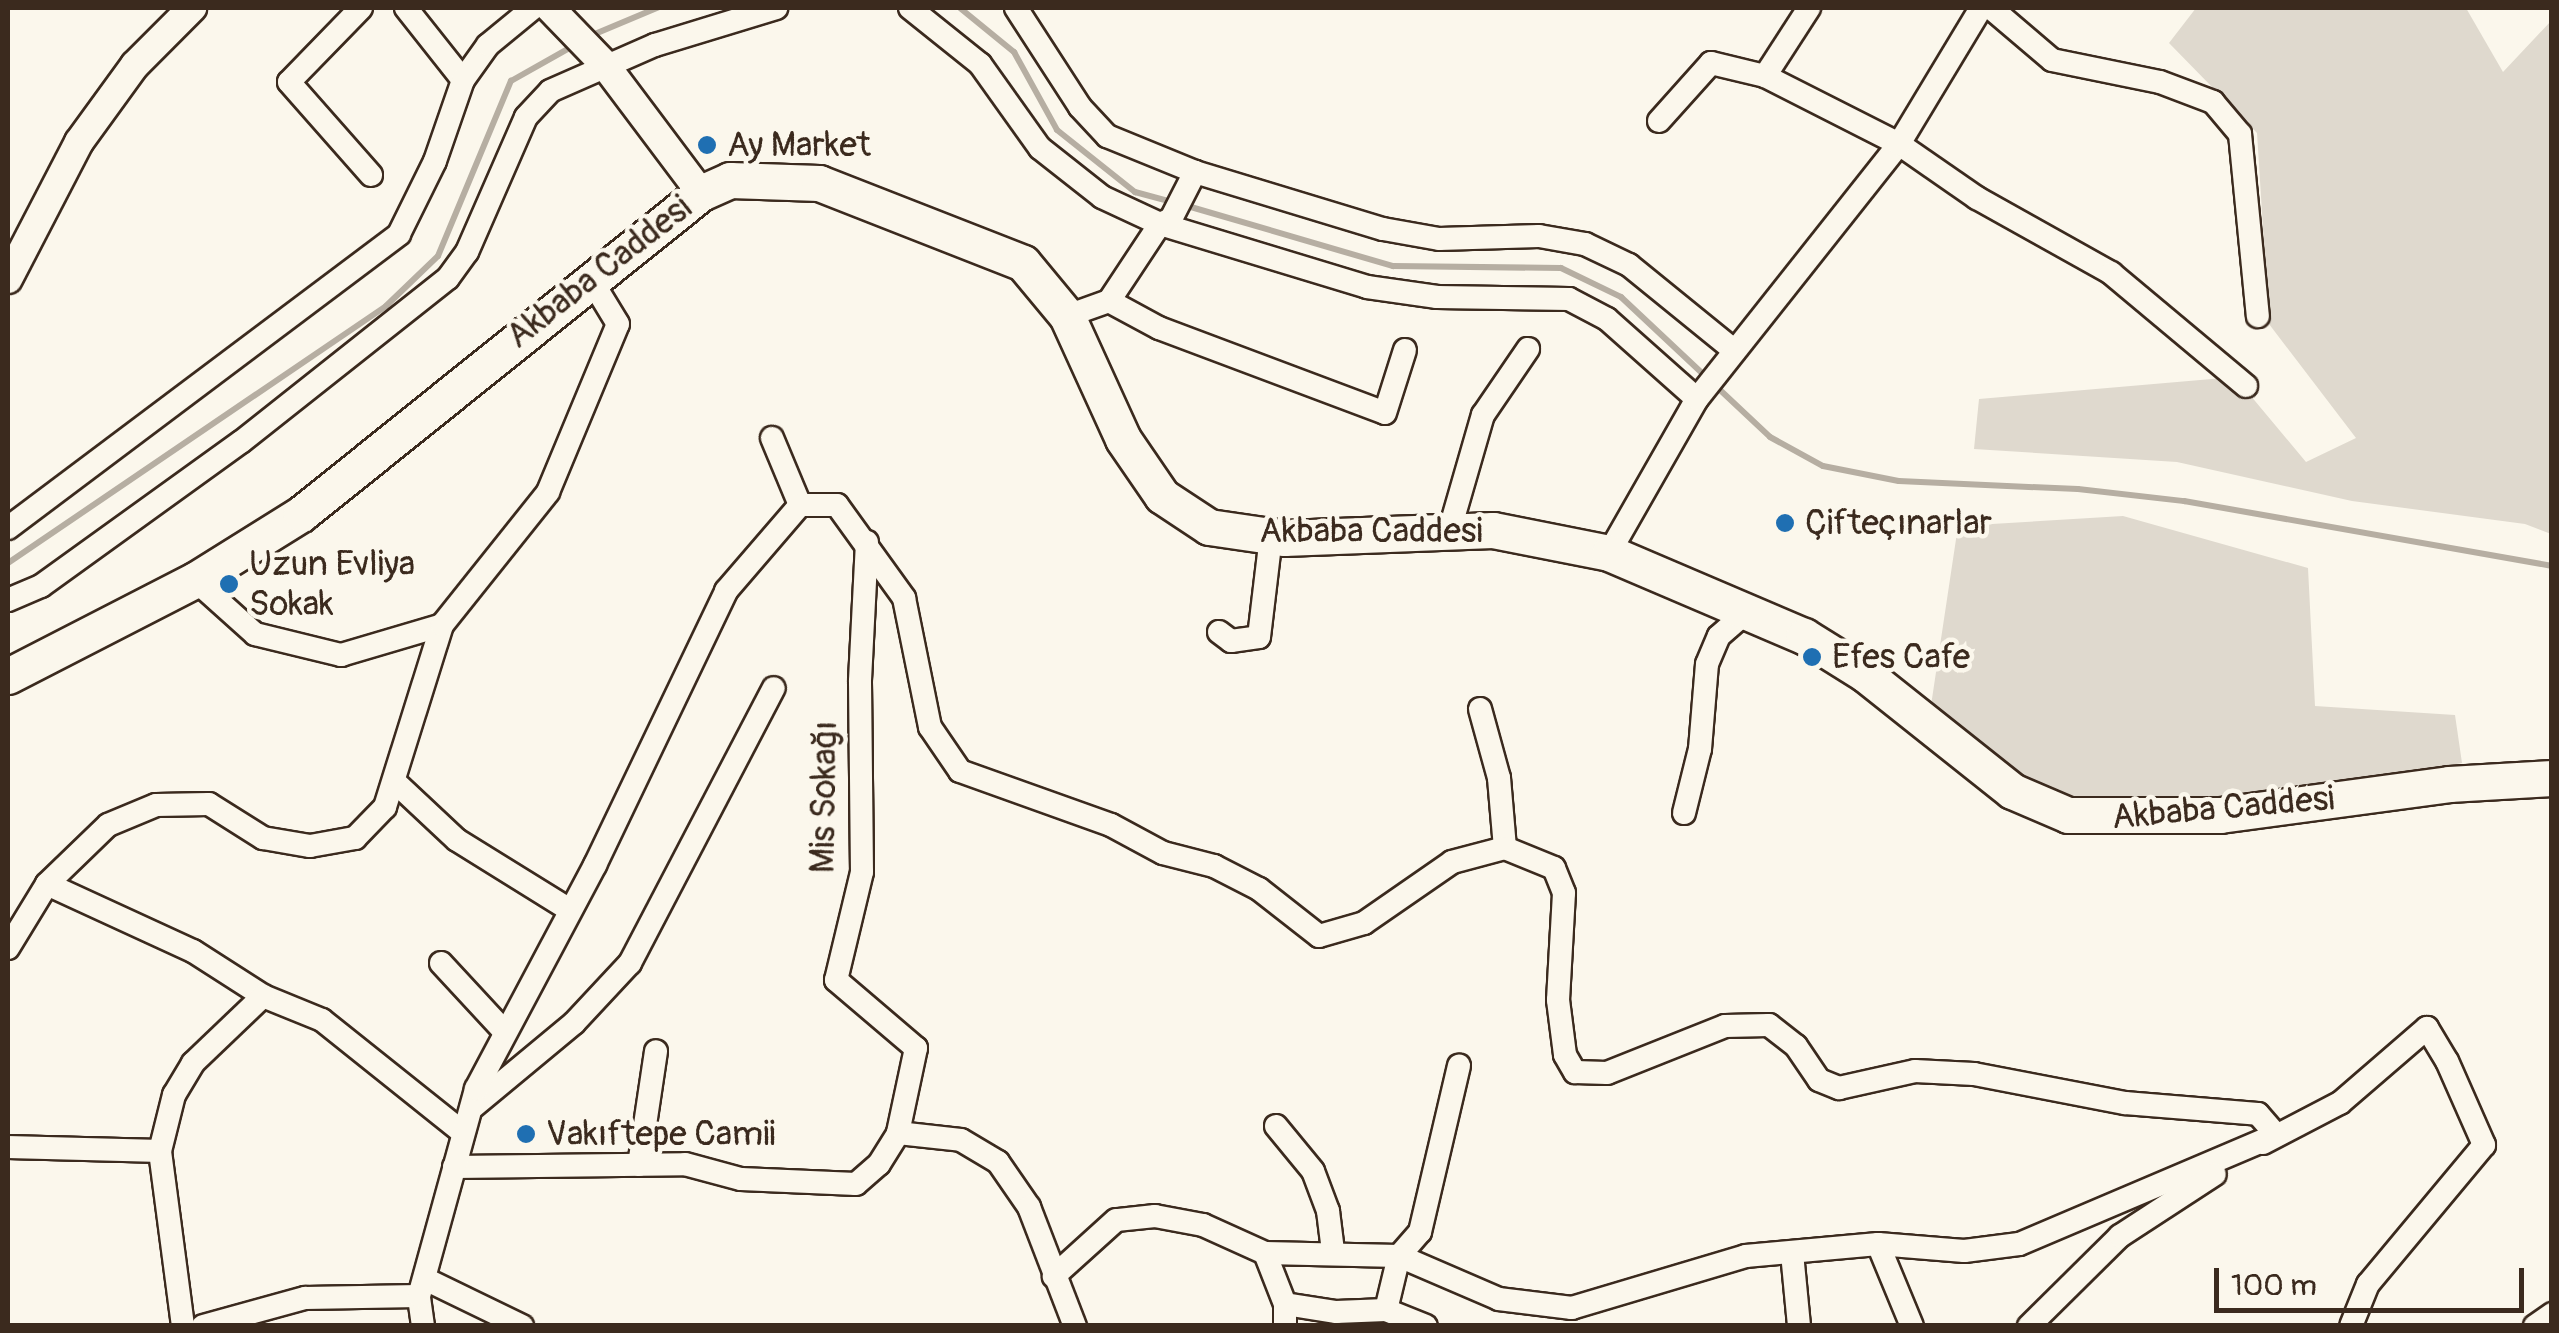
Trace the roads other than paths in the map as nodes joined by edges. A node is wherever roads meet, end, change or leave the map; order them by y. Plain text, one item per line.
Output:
1 (192, 8) edge
2 (361, 8) edge
3 (406, 8) edge
4 (533, 8) edge
5 (776, 8) edge
6 (910, 8) edge
7 (1016, 8) edge
8 (1809, 8) edge
9 (1981, 8) edge
10 (1991, 8) edge
11 (556, 14) edge
12 (601, 61) junction
13 (1765, 76) junction
14 (464, 80) junction
15 (1659, 121) dead end
16 (1898, 144) junction
17 (371, 175) dead end
18 (1192, 178) junction
19 (701, 193) junction
20 (1166, 222) junction
21 (590, 278) junction
22 (8, 279) edge
23 (1108, 301) junction
24 (1066, 316) junction
25 (2258, 316) dead end
26 (1528, 349) dead end
27 (1406, 350) dead end
28 (1734, 353) junction
29 (2246, 386) dead end
30 (1701, 394) junction
31 (772, 438) dead end
32 (800, 505) junction
33 (8, 528) edge
34 (1450, 529) junction
35 (1271, 536) junction
36 (867, 542) junction
37 (1609, 553) junction
38 (195, 580) junction
39 (8, 600) edge
40 (1749, 610) junction
41 (442, 625) junction
42 (1218, 632) dead end
43 (8, 676) edge
44 (774, 688) dead end
45 (1480, 708) dead end
46 (2552, 778) edge
47 (396, 783) junction
48 (1684, 813) dead end
49 (1505, 848) junction
50 (47, 884) junction
51 (570, 910) junction
52 (8, 948) edge
53 (441, 962) dead end
54 (263, 996) junction
55 (504, 1031) junction
56 (656, 1051) dead end
57 (1460, 1066) dead end
58 (464, 1121) junction
59 (1276, 1126) dead end
60 (898, 1132) junction
61 (2276, 1135) junction
62 (8, 1148) edge
63 (160, 1151) junction
64 (639, 1166) junction
65 (454, 1167) junction
66 (1878, 1244) junction
67 (1333, 1251) junction
68 (1264, 1253) junction
69 (1792, 1253) junction
70 (1400, 1256) junction
71 (1054, 1276) junction
72 (422, 1287) junction
73 (1386, 1310) junction
74 (2552, 1314) edge
75 (1285, 1315) edge
76 (183, 1326) edge
77 (203, 1326) edge
78 (423, 1326) edge
79 (522, 1326) edge
80 (1075, 1326) edge
81 (1426, 1326) edge
82 (1799, 1326) edge
83 (1912, 1326) edge
84 (2029, 1326) edge
85 (2351, 1326) edge
86 (2535, 1326) edge

1 - 22 street
2 - 17 street
3 - 14 street
4 - 14 street
5 - 12 street
6 - 20 street
7 - 18 street
8 - 13 street
9 - 16 street
10 - 25 street
11 - 12 street
12 - 19 street
12 - 39 street
13 - 15 street
13 - 16 street
14 - 33 street
16 - 28 street
16 - 29 street
18 - 20 street
18 - 28 street
19 - 21 main road, Akbaba Caddesi
19 - 24 main road, Akbaba Caddesi
20 - 23 street
20 - 30 street
21 - 38 main road, Akbaba Caddesi
21 - 41 street
23 - 24 street
23 - 27 street
24 - 35 main road, Akbaba Caddesi
26 - 34 street
28 - 30 street
30 - 37 street
31 - 32 street
32 - 36 street
32 - 51 street
34 - 35 main road, Akbaba Caddesi
34 - 37 main road, Akbaba Caddesi
35 - 42 street
36 - 49 street
36 - 60 street, Mis Sokağı
37 - 40 main road, Akbaba Caddesi
38 - 41 street
38 - 43 main road, Akbaba Caddesi
40 - 46 main road, Akbaba Caddesi
40 - 48 street
41 - 47 street
44 - 58 street
45 - 49 street
47 - 50 street
47 - 51 street
49 - 61 street
50 - 52 street
50 - 54 street
51 - 55 street
53 - 55 street
54 - 58 street
54 - 63 street
55 - 58 street
56 - 64 street
57 - 70 street
58 - 65 street
59 - 67 street
60 - 64 street
60 - 71 street
61 - 66 street
61 - 84 street
61 - 85 street
62 - 63 street
63 - 76 street
64 - 65 street
65 - 72 street
66 - 69 street
66 - 83 street
67 - 68 street
67 - 70 street
68 - 71 street
68 - 75 street
69 - 70 street
69 - 82 street
70 - 73 street
71 - 80 street
72 - 77 street
72 - 78 street
72 - 79 street
73 - 75 street
73 - 81 street
74 - 86 street

